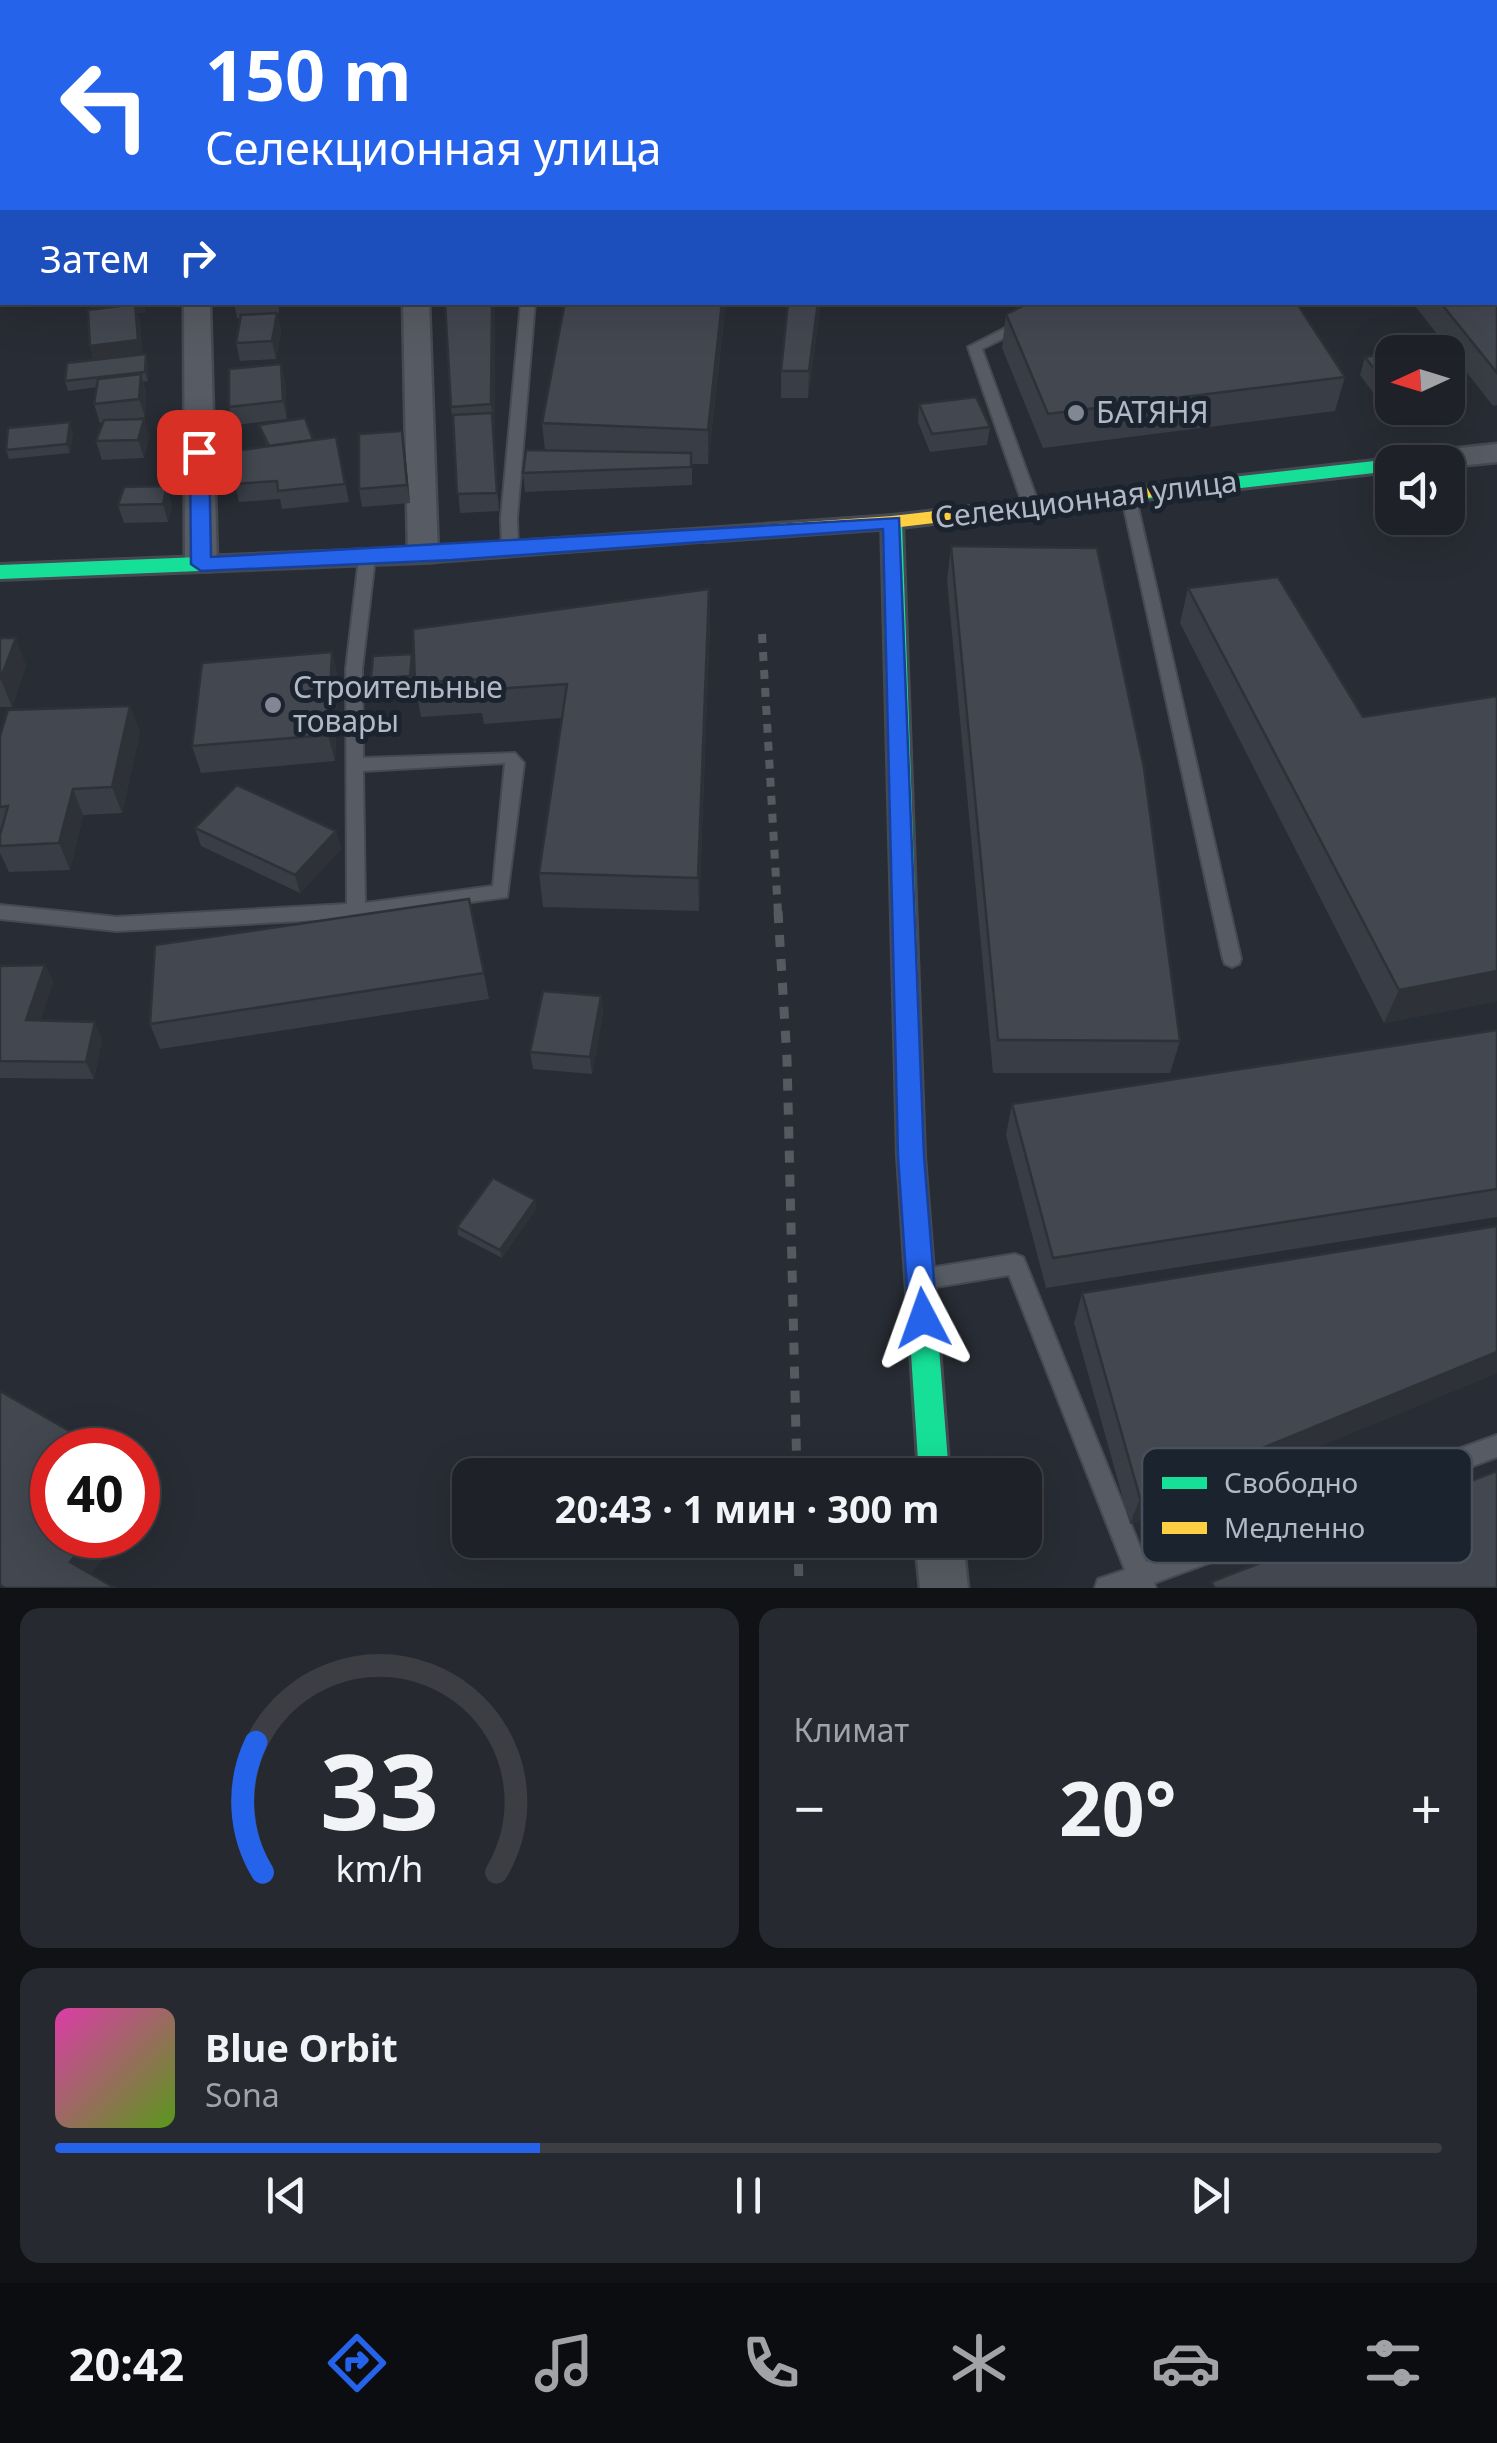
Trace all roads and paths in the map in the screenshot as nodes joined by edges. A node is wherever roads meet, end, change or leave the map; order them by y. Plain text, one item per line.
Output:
1 (196, 305) edge
2 (416, 305) edge
3 (528, 305) edge
4 (1050, 316) edge
5 (1497, 453) edge
6 (1465, 456) edge
7 (1375, 467) edge
8 (1128, 494) junction
9 (1031, 505) junction
10 (892, 522) junction
11 (510, 550) junction
12 (423, 555) junction
13 (368, 558) junction
14 (201, 564) junction
15 (0, 572) edge
16 (355, 765) junction
17 (356, 911) junction
18 (0, 912) edge
19 (1232, 959) dead end
20 (920, 1279) junction
21 (1497, 1446) edge
22 (1472, 1456) edge
23 (933, 1458) edge
24 (941, 1558) edge
25 (1192, 1563) edge
26 (1142, 1582) edge
27 (944, 1588) edge
28 (1107, 1588) edge

1 - 14 street
2 - 12 street
3 - 11 lane
4 - 9 lane
5 - 6 street
7 - 8 street, Селекционная улица
8 - 9 street, Селекционная улица
8 - 19 lane
9 - 10 street, Селекционная улица
10 - 11 street, Селекционная улица
10 - 20 street
11 - 12 street, Селекционная улица
12 - 13 street, Селекционная улица
13 - 14 street, Селекционная улица
13 - 16 lane
14 - 15 street, Селекционная улица
16 - 17 lane
16 - 17 lane
17 - 18 lane
20 - 23 street
20 - 26 lane
21 - 22 lane
24 - 27 street
25 - 26 lane
26 - 28 lane

